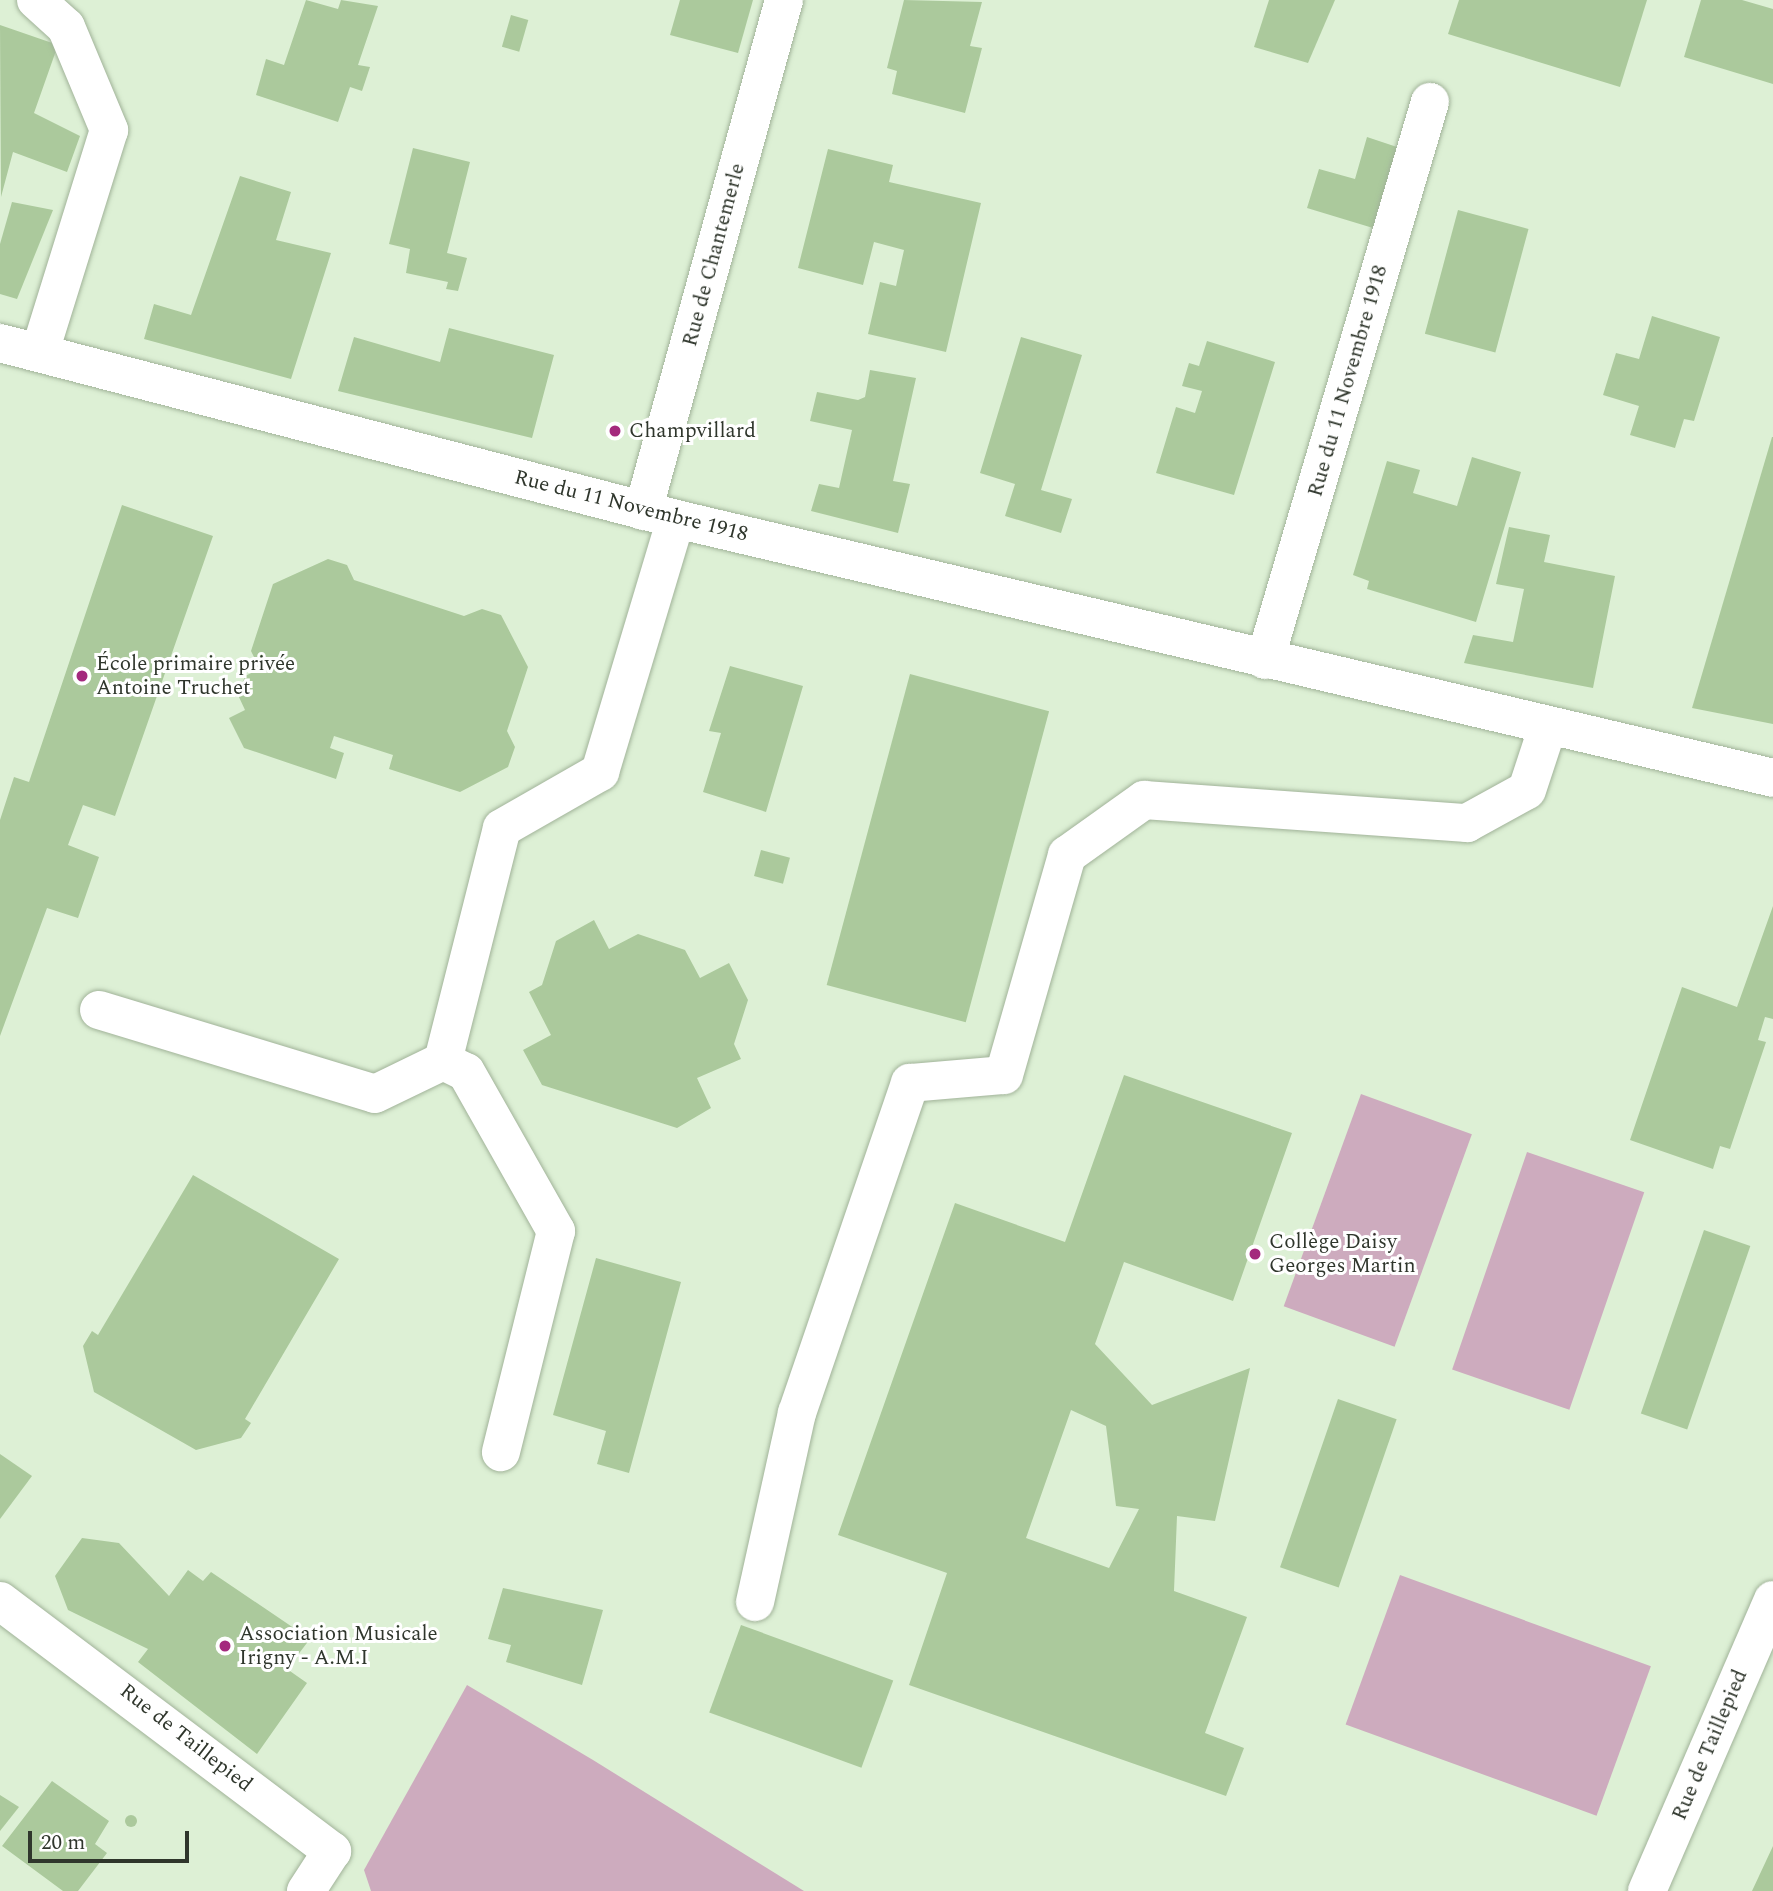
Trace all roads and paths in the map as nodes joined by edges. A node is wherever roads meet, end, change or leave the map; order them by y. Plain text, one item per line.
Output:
1 (36, 0) edge
2 (784, 0) edge
3 (1430, 102) dead end
4 (0, 343) edge
5 (40, 352) junction
6 (660, 515) junction
7 (1265, 660) junction
8 (1548, 726) junction
9 (1773, 778) edge
10 (99, 1010) dead end
11 (443, 1061) junction
12 (501, 1452) dead end
13 (1773, 1600) edge
14 (755, 1602) dead end
15 (1, 1604) edge
16 (306, 1891) edge
17 (1647, 1891) edge

1 - 5 street
2 - 6 street, Rue de Chantemerle
3 - 7 street, Rue du 11 Novembre 1918
4 - 5 street, Rue du 11 Novembre 1918
5 - 6 street, Rue du 11 Novembre 1918
6 - 7 street, Rue du 11 Novembre 1918
6 - 11 street, Rue de Chantemerle
7 - 8 street, Rue du 11 Novembre 1918
8 - 9 street, Rue du 11 Novembre 1918
8 - 14 street
10 - 11 street
11 - 12 street
13 - 17 street, Rue de Taillepied
15 - 16 street, Rue de Taillepied

